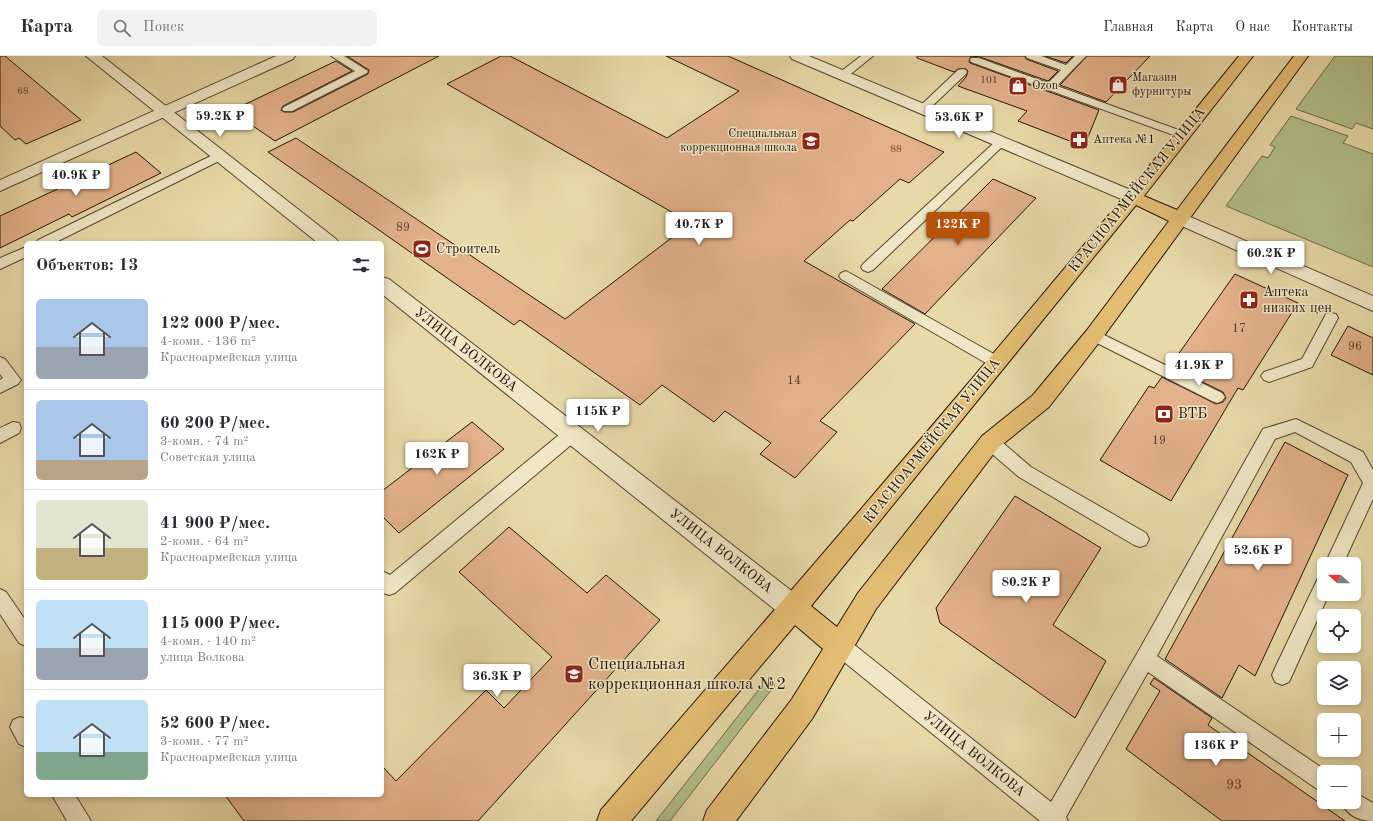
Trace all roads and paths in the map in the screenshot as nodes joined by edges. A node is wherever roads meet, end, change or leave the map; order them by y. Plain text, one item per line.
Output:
1 (93, 56) edge
2 (288, 56) edge
3 (336, 56) edge
4 (797, 56) edge
5 (868, 56) edge
6 (1031, 56) edge
7 (1081, 56) edge
8 (1246, 56) edge
9 (1301, 56) edge
10 (971, 63) edge
11 (1068, 69) junction
12 (843, 75) junction
13 (1050, 87) junction
14 (288, 109) dead end
15 (923, 109) junction
16 (164, 112) junction
17 (1183, 135) junction
18 (1001, 142) junction
19 (219, 156) junction
20 (0, 186) edge
21 (1132, 197) junction
22 (1181, 219) junction
23 (47, 241) edge
24 (327, 241) edge
25 (24, 252) edge
26 (0, 264) edge
27 (868, 267) dead end
28 (846, 276) dead end
29 (384, 286) edge
30 (1373, 304) edge
31 (1331, 318) dead end
32 (1094, 335) junction
33 (996, 362) junction
34 (0, 363) edge
35 (1269, 376) dead end
36 (0, 387) edge
37 (1217, 397) dead end
38 (572, 434) junction
39 (990, 442) junction
40 (1140, 538) dead end
41 (1337, 557) edge
42 (384, 581) edge
43 (0, 598) edge
44 (1317, 599) edge
45 (793, 608) junction
46 (24, 634) edge
47 (840, 646) junction
48 (1144, 659) junction
49 (1282, 675) dead end
50 (1317, 777) edge
51 (64, 797) edge
52 (1361, 808) edge
53 (1373, 816) edge
54 (1054, 820) edge
55 (80, 821) edge
56 (612, 821) edge
57 (718, 821) edge

1 - 16 street
2 - 16 street
3 - 14 lane
4 - 12 street
5 - 12 lane
6 - 11 lane
7 - 11 lane
8 - 17 main road, КРАСНОАРМЕЙСКАЯ УЛИЦА
9 - 22 main road
10 - 13 lane
10 - 15 lane
11 - 13 lane
12 - 15 street
13 - 17 lane
15 - 18 street
16 - 19 street
16 - 20 street
17 - 21 main road, КРАСНОАРМЕЙСКАЯ УЛИЦА
18 - 21 street
18 - 27 lane
19 - 23 lane
19 - 24 street
21 - 22 main road
21 - 33 main road, КРАСНОАРМЕЙСКАЯ УЛИЦА
22 - 30 street
22 - 32 main road
25 - 26 lane
28 - 33 lane
29 - 38 street, УЛИЦА ВОЛКОВА
31 - 35 lane
32 - 37 lane
32 - 39 main road
33 - 45 main road, КРАСНОАРМЕЙСКАЯ УЛИЦА
34 - 36 lane
38 - 42 lane
38 - 45 street, УЛИЦА ВОЛКОВА
39 - 40 lane
39 - 47 main road
41 - 48 lane
43 - 46 lane
44 - 49 lane
45 - 47 main road, УЛИЦА ВОЛКОВА
45 - 56 main road, КРАСНОАРМЕЙСКАЯ УЛИЦА
47 - 54 lane, УЛИЦА ВОЛКОВА
47 - 57 main road
48 - 50 lane
48 - 54 lane
51 - 55 lane
52 - 53 lane

